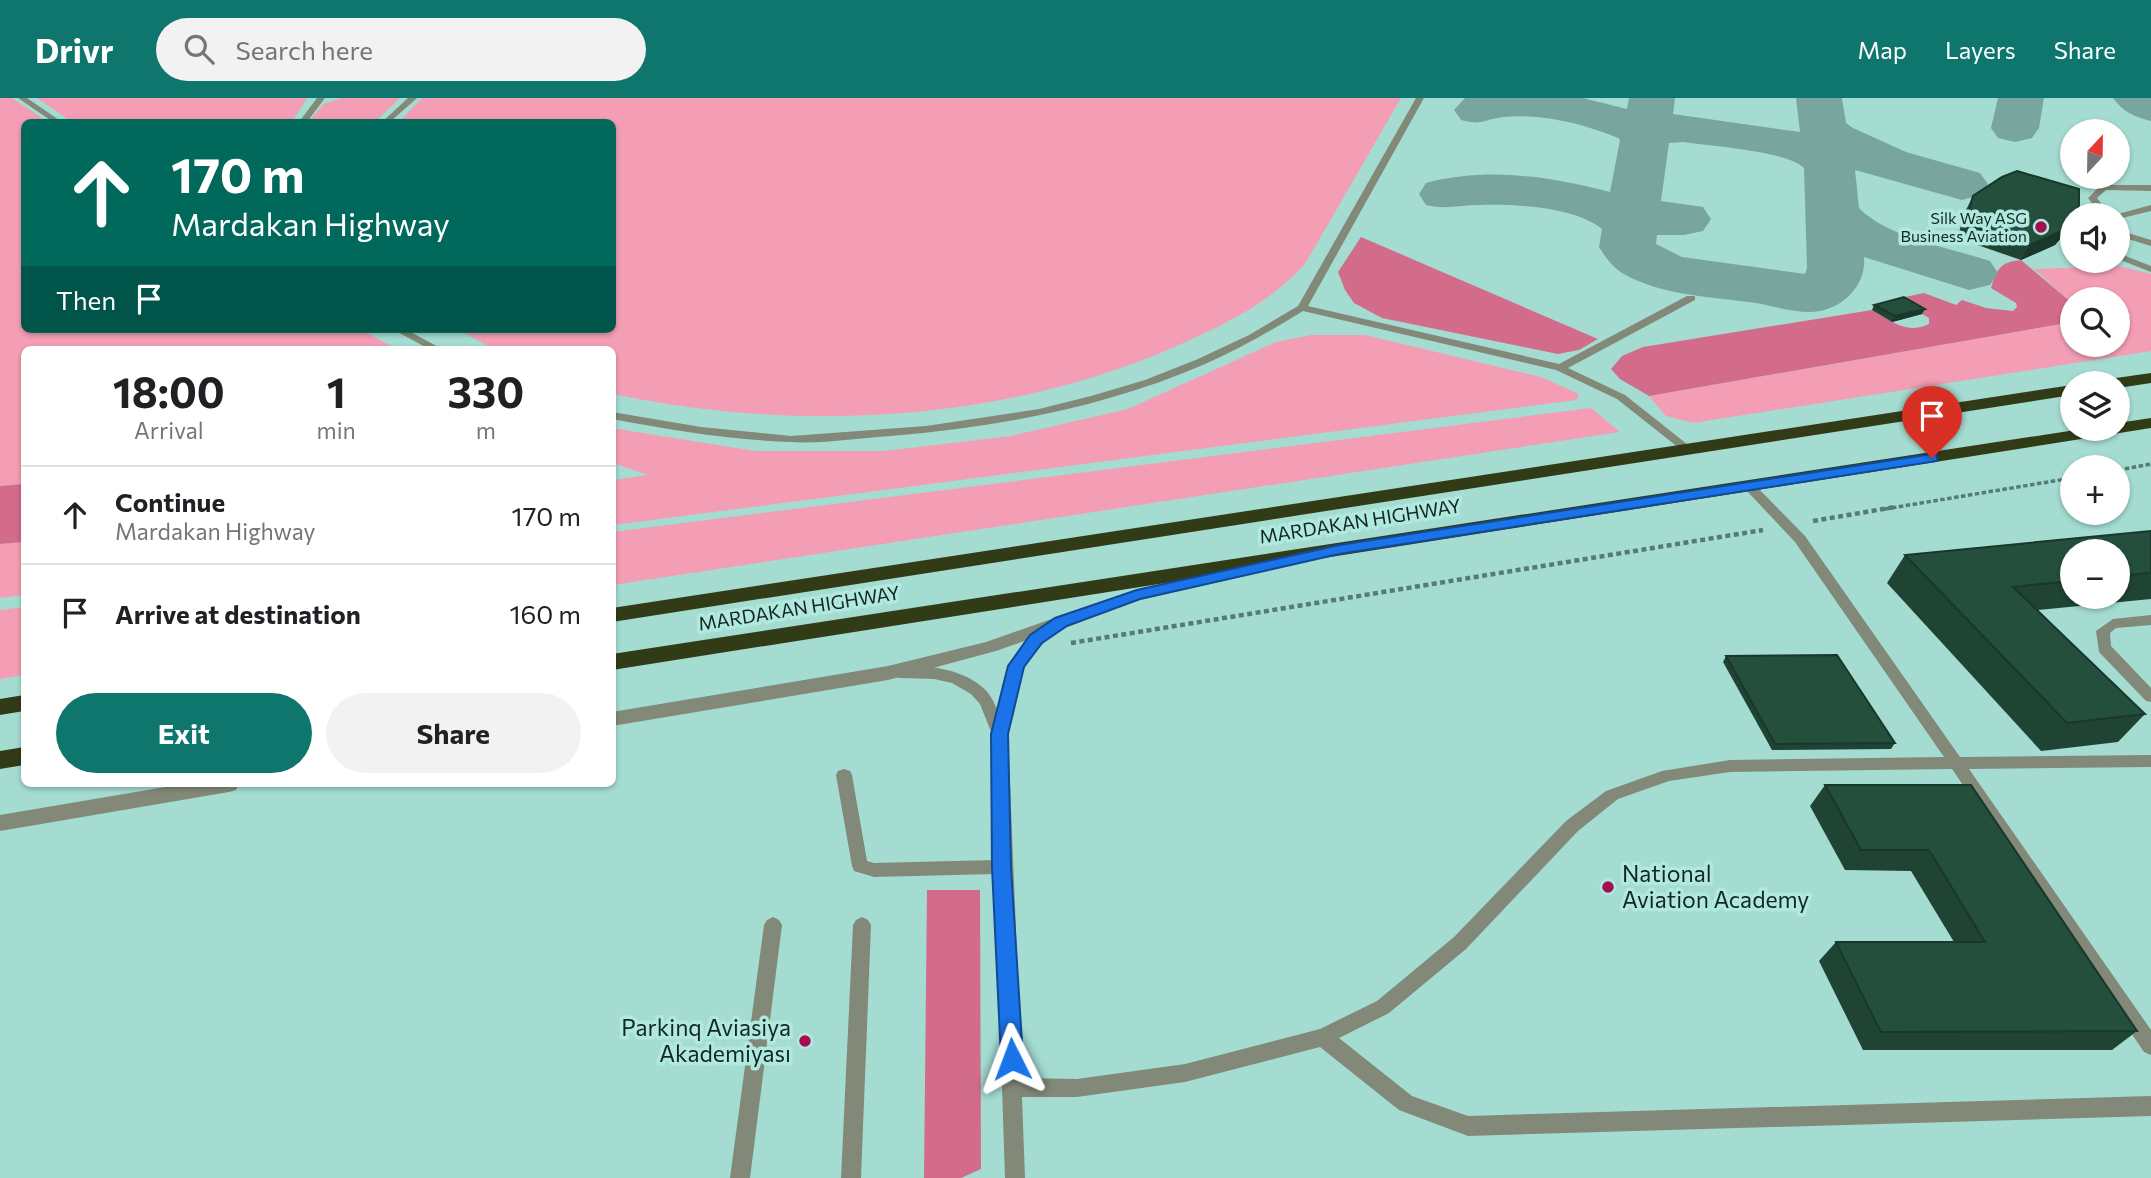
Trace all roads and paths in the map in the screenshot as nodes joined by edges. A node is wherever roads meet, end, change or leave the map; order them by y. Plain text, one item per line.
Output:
1 (22, 98) edge
2 (321, 98) edge
3 (413, 98) edge
4 (1420, 98) edge
5 (54, 119) edge
6 (305, 119) edge
7 (389, 119) edge
8 (2151, 188) edge
9 (2096, 203) edge
10 (2151, 208) edge
11 (2130, 213) edge
12 (2130, 237) edge
13 (2151, 243) edge
14 (2130, 253) edge
15 (2151, 260) edge
16 (2130, 261) edge
17 (2151, 269) edge
18 (1691, 298) dead end
19 (1302, 308) junction
20 (405, 333) edge
21 (431, 346) edge
22 (1560, 368) junction
23 (2151, 378) edge
24 (2130, 381) edge
25 (2060, 392) edge
26 (616, 416) edge
27 (2151, 423) edge
28 (2130, 426) edge
29 (2060, 437) edge
30 (1688, 450) junction
31 (2151, 464) edge
32 (2130, 468) edge
33 (2060, 480) edge
34 (1751, 487) junction
35 (1787, 526) junction
36 (1339, 550) junction
37 (616, 614) edge
38 (2151, 620) edge
39 (1061, 622) junction
40 (1025, 651) junction
41 (616, 661) edge
42 (888, 673) junction
43 (2151, 697) edge
44 (21, 704) edge
45 (0, 707) edge
46 (616, 718) edge
47 (1000, 734) junction
48 (21, 756) edge
49 (0, 760) edge
50 (2151, 761) edge
51 (1957, 763) junction
52 (844, 775) dead end
53 (211, 787) edge
54 (0, 822) edge
55 (1002, 867) junction
56 (774, 925) dead end
57 (862, 925) dead end
58 (1323, 1037) junction
59 (2151, 1046) edge
60 (1013, 1087) junction
61 (2151, 1106) edge
62 (740, 1178) edge
63 (851, 1178) edge
64 (1015, 1178) edge

1 - 5 lane
2 - 6 lane
3 - 7 lane
4 - 19 lane
8 - 9 lane
10 - 11 lane
12 - 13 lane
14 - 15 lane
16 - 17 lane
18 - 22 lane
19 - 22 lane
19 - 26 lane
20 - 21 lane
22 - 30 lane
23 - 24 highway
25 - 30 highway, MARDAKAN HIGHWAY
27 - 28 highway, MARDAKAN HIGHWAY
29 - 34 highway, MARDAKAN HIGHWAY
30 - 37 highway, MARDAKAN HIGHWAY
31 - 32 path
33 - 35 path
34 - 35 lane
34 - 36 highway, MARDAKAN HIGHWAY
35 - 40 path
35 - 51 lane
36 - 39 street
36 - 41 highway, MARDAKAN HIGHWAY
38 - 43 lane
39 - 40 lane
39 - 42 street
40 - 47 lane
42 - 46 street
42 - 47 lane
44 - 45 highway
47 - 55 lane
48 - 49 highway
50 - 51 lane
51 - 58 lane
51 - 59 lane
52 - 55 lane
53 - 54 street
55 - 60 lane
56 - 62 lane
57 - 63 lane
58 - 60 lane
58 - 61 lane
60 - 64 lane

